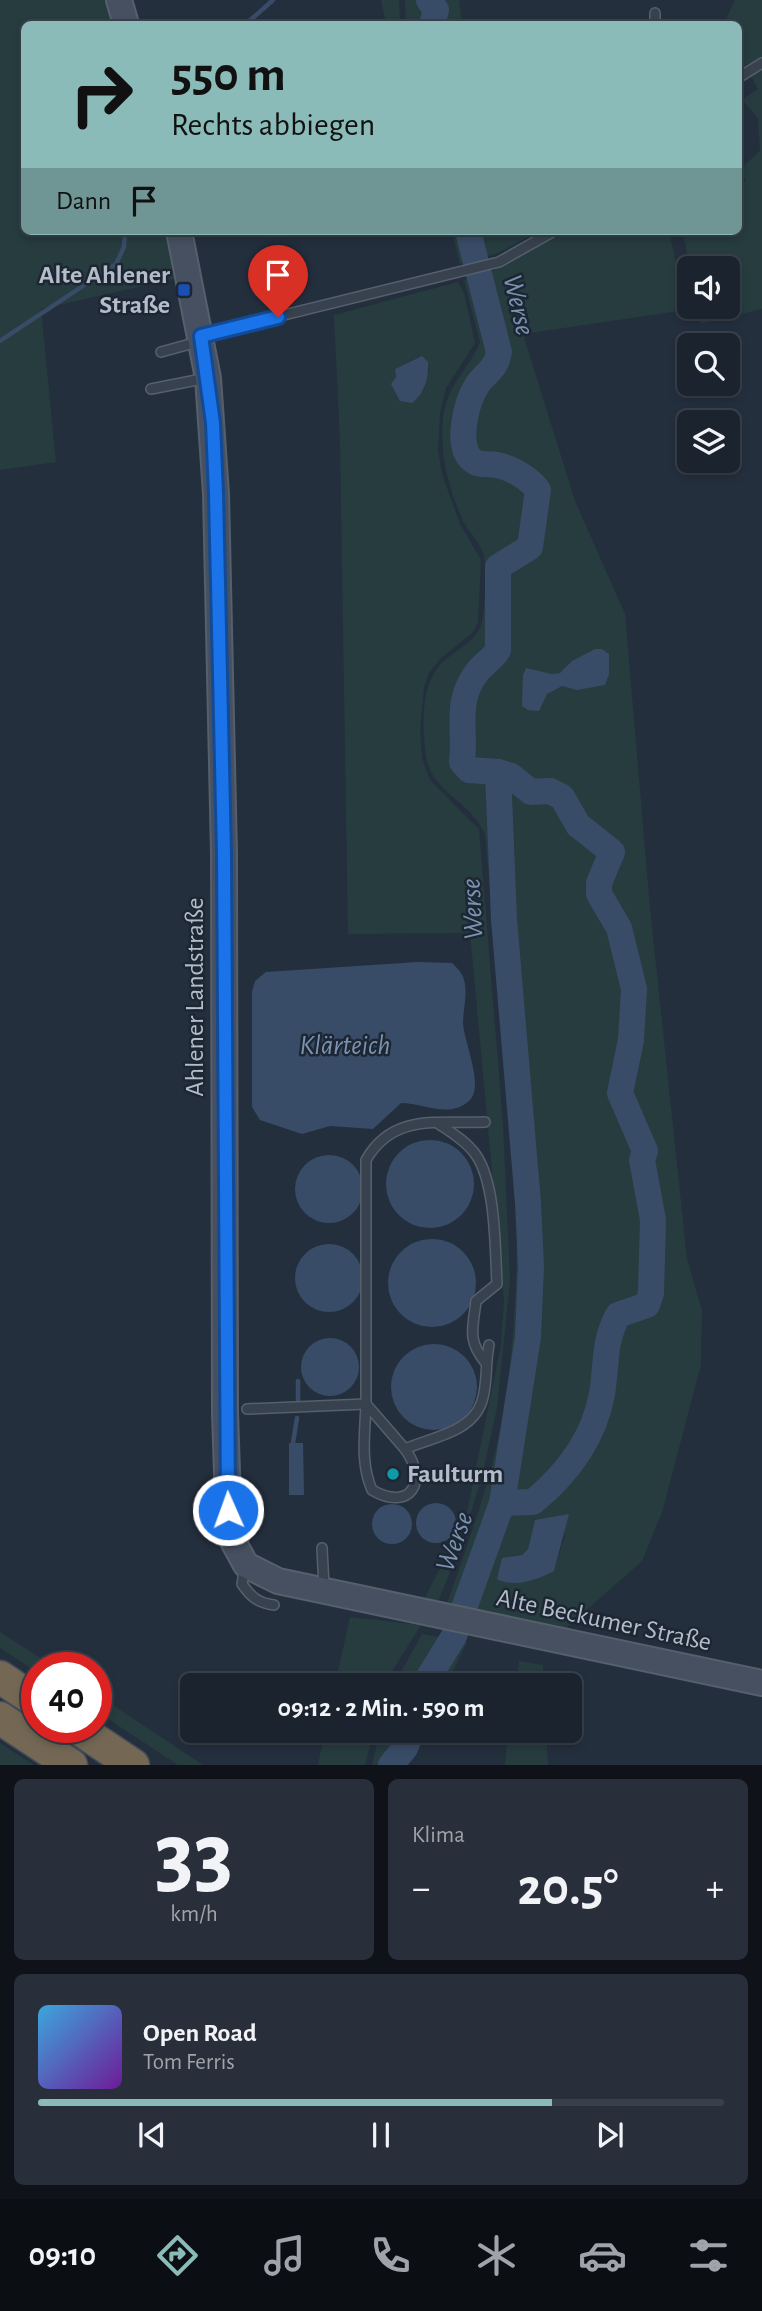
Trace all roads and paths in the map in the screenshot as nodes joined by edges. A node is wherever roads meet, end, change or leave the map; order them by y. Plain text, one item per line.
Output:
1 (119, 0) edge
2 (655, 13) dead end
3 (125, 21) edge
4 (655, 21) edge
5 (762, 63) edge
6 (742, 76) edge
7 (180, 235) edge
8 (546, 235) edge
9 (202, 338) junction
10 (161, 352) dead end
11 (208, 378) junction
12 (151, 389) dead end
13 (485, 1122) dead end
14 (439, 1124) junction
15 (489, 1345) dead end
16 (485, 1362) junction
17 (366, 1404) junction
18 (247, 1409) dead end
19 (405, 1449) junction
20 (322, 1549) dead end
21 (246, 1565) junction
22 (325, 1592) junction
23 (274, 1605) dead end
24 (0, 1677) edge
25 (762, 1683) edge
26 (21, 1691) edge
27 (0, 1718) edge
28 (100, 1743) edge
29 (71, 1765) edge
30 (133, 1765) edge

1 - 3 street
2 - 4 lane
5 - 6 lane
7 - 9 street, Ahlener Landstraße
8 - 9 lane
9 - 10 lane
9 - 11 street, Ahlener Landstraße
11 - 12 lane
11 - 21 street, Ahlener Landstraße
13 - 14 lane
14 - 16 lane
14 - 17 lane
15 - 16 lane
16 - 19 lane
17 - 18 lane
17 - 19 lane
17 - 19 lane
20 - 22 lane
21 - 22 street
21 - 23 lane
22 - 25 street, Alte Beckumer Straße
24 - 26 highway
27 - 29 highway
28 - 30 highway

